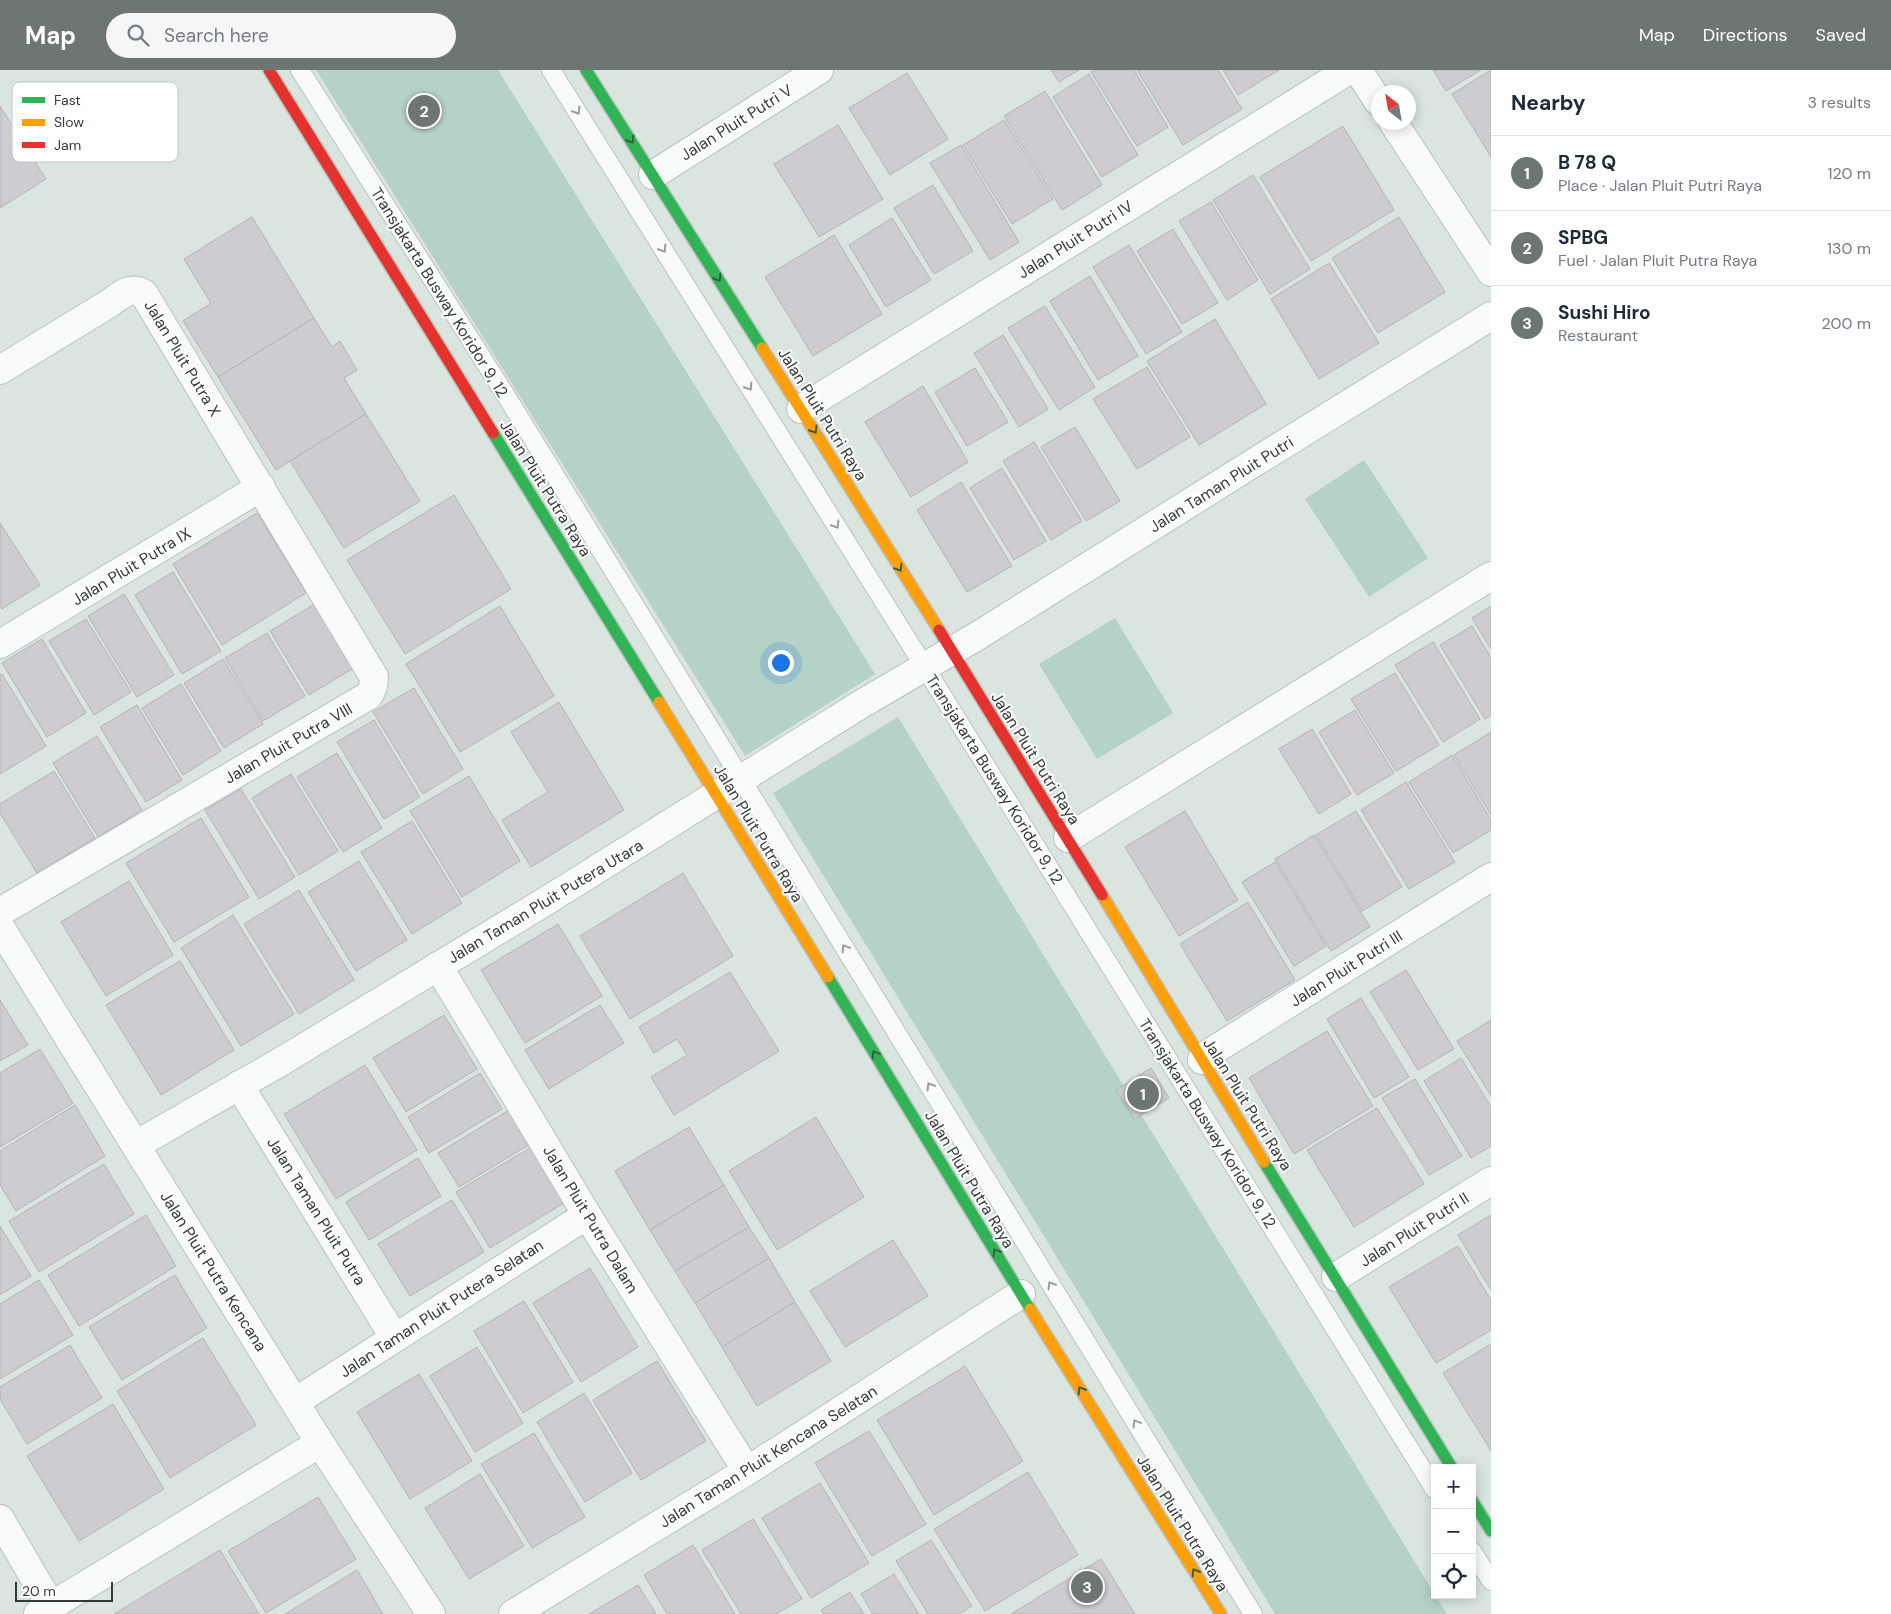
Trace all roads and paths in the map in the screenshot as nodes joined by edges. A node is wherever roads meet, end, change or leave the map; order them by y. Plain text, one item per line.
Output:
1 (268, 70) edge
2 (300, 70) edge
3 (551, 70) edge
4 (586, 70) edge
5 (819, 70) edge
6 (1349, 70) edge
7 (1358, 70) edge
8 (1371, 90) edge
9 (1398, 130) edge
10 (653, 175) junction
11 (1491, 272) edge
12 (1491, 316) edge
13 (0, 370) edge
14 (801, 409) junction
15 (261, 487) junction
16 (1491, 576) edge
17 (0, 644) edge
18 (950, 652) junction
19 (924, 666) junction
20 (742, 779) junction
21 (717, 795) junction
22 (1068, 838) junction
23 (1491, 877) edge
24 (0, 912) edge
25 (0, 927) edge
26 (438, 966) junction
27 (1202, 1060) junction
28 (239, 1085) junction
29 (136, 1145) junction
30 (1491, 1181) edge
31 (587, 1215) junction
32 (1336, 1277) junction
33 (1022, 1294) junction
34 (394, 1337) junction
35 (295, 1402) junction
36 (320, 1443) junction
37 (1450, 1464) edge
38 (747, 1471) junction
39 (1431, 1484) edge
40 (0, 1519) edge
41 (1474, 1554) edge
42 (1491, 1581) edge
43 (45, 1610) edge
44 (431, 1614) edge
45 (513, 1614) edge
46 (1221, 1614) edge
47 (1253, 1614) edge

1 - 21 street, Jalan Pluit Putra Raya
2 - 20 lane, Transjakarta Busway Koridor 9, 12
3 -> 19 lane, Transjakarta Busway Koridor 9, 12
4 -> 10 street, Jalan Pluit Putri Raya
5 - 10 street, Jalan Pluit Putri V
6 - 14 street, Jalan Pluit Putri IV
7 - 8 street
9 - 11 street
10 -> 14 street, Jalan Pluit Putri Raya
12 - 18 street, Jalan Taman Pluit Putri
13 - 15 street, Jalan Pluit Putra X
14 -> 18 street, Jalan Pluit Putri Raya
15 - 17 street, Jalan Pluit Putra IX
15 - 24 street, Jalan Pluit Putra VIII
16 - 22 street
18 - 19 street, Jalan Taman Pluit Putera Utara
18 - 22 street, Jalan Pluit Putri Raya
19 - 20 street, Jalan Taman Pluit Putera Utara
19 - 39 lane, Transjakarta Busway Koridor 9, 12
20 - 21 street, Jalan Taman Pluit Putera Utara
47 -> 20 lane, Transjakarta Busway Koridor 9, 12
21 - 26 street, Jalan Taman Pluit Putera Utara
33 -> 21 street, Jalan Pluit Putra Raya
22 - 27 street, Jalan Pluit Putri Raya
23 - 27 street, Jalan Pluit Putri III
25 - 29 street, Jalan Pluit Putra Kencana
26 - 28 street, Jalan Taman Pluit Putera Utara
26 - 31 street, Jalan Pluit Putra Dalam
27 - 32 street, Jalan Pluit Putri Raya
28 - 29 street, Jalan Taman Pluit Putera Utara
28 - 34 street, Jalan Taman Pluit Putra
29 - 35 street, Jalan Pluit Putra Kencana
30 - 32 street, Jalan Pluit Putri II
31 - 34 street, Jalan Taman Pluit Putera Selatan
31 - 38 street, Jalan Pluit Putra Dalam
32 - 37 street, Jalan Pluit Putri Raya
33 - 38 street, Jalan Taman Pluit Kencana Selatan
46 -> 33 street, Jalan Pluit Putra Raya
34 - 35 street, Jalan Taman Pluit Putera Selatan
35 - 36 street, Jalan Pluit Putra Kencana
36 - 43 street
36 - 44 street, Jalan Pluit Putra Kencana
38 - 45 street, Jalan Taman Pluit Kencana Selatan
40 - 43 street
41 - 42 lane

